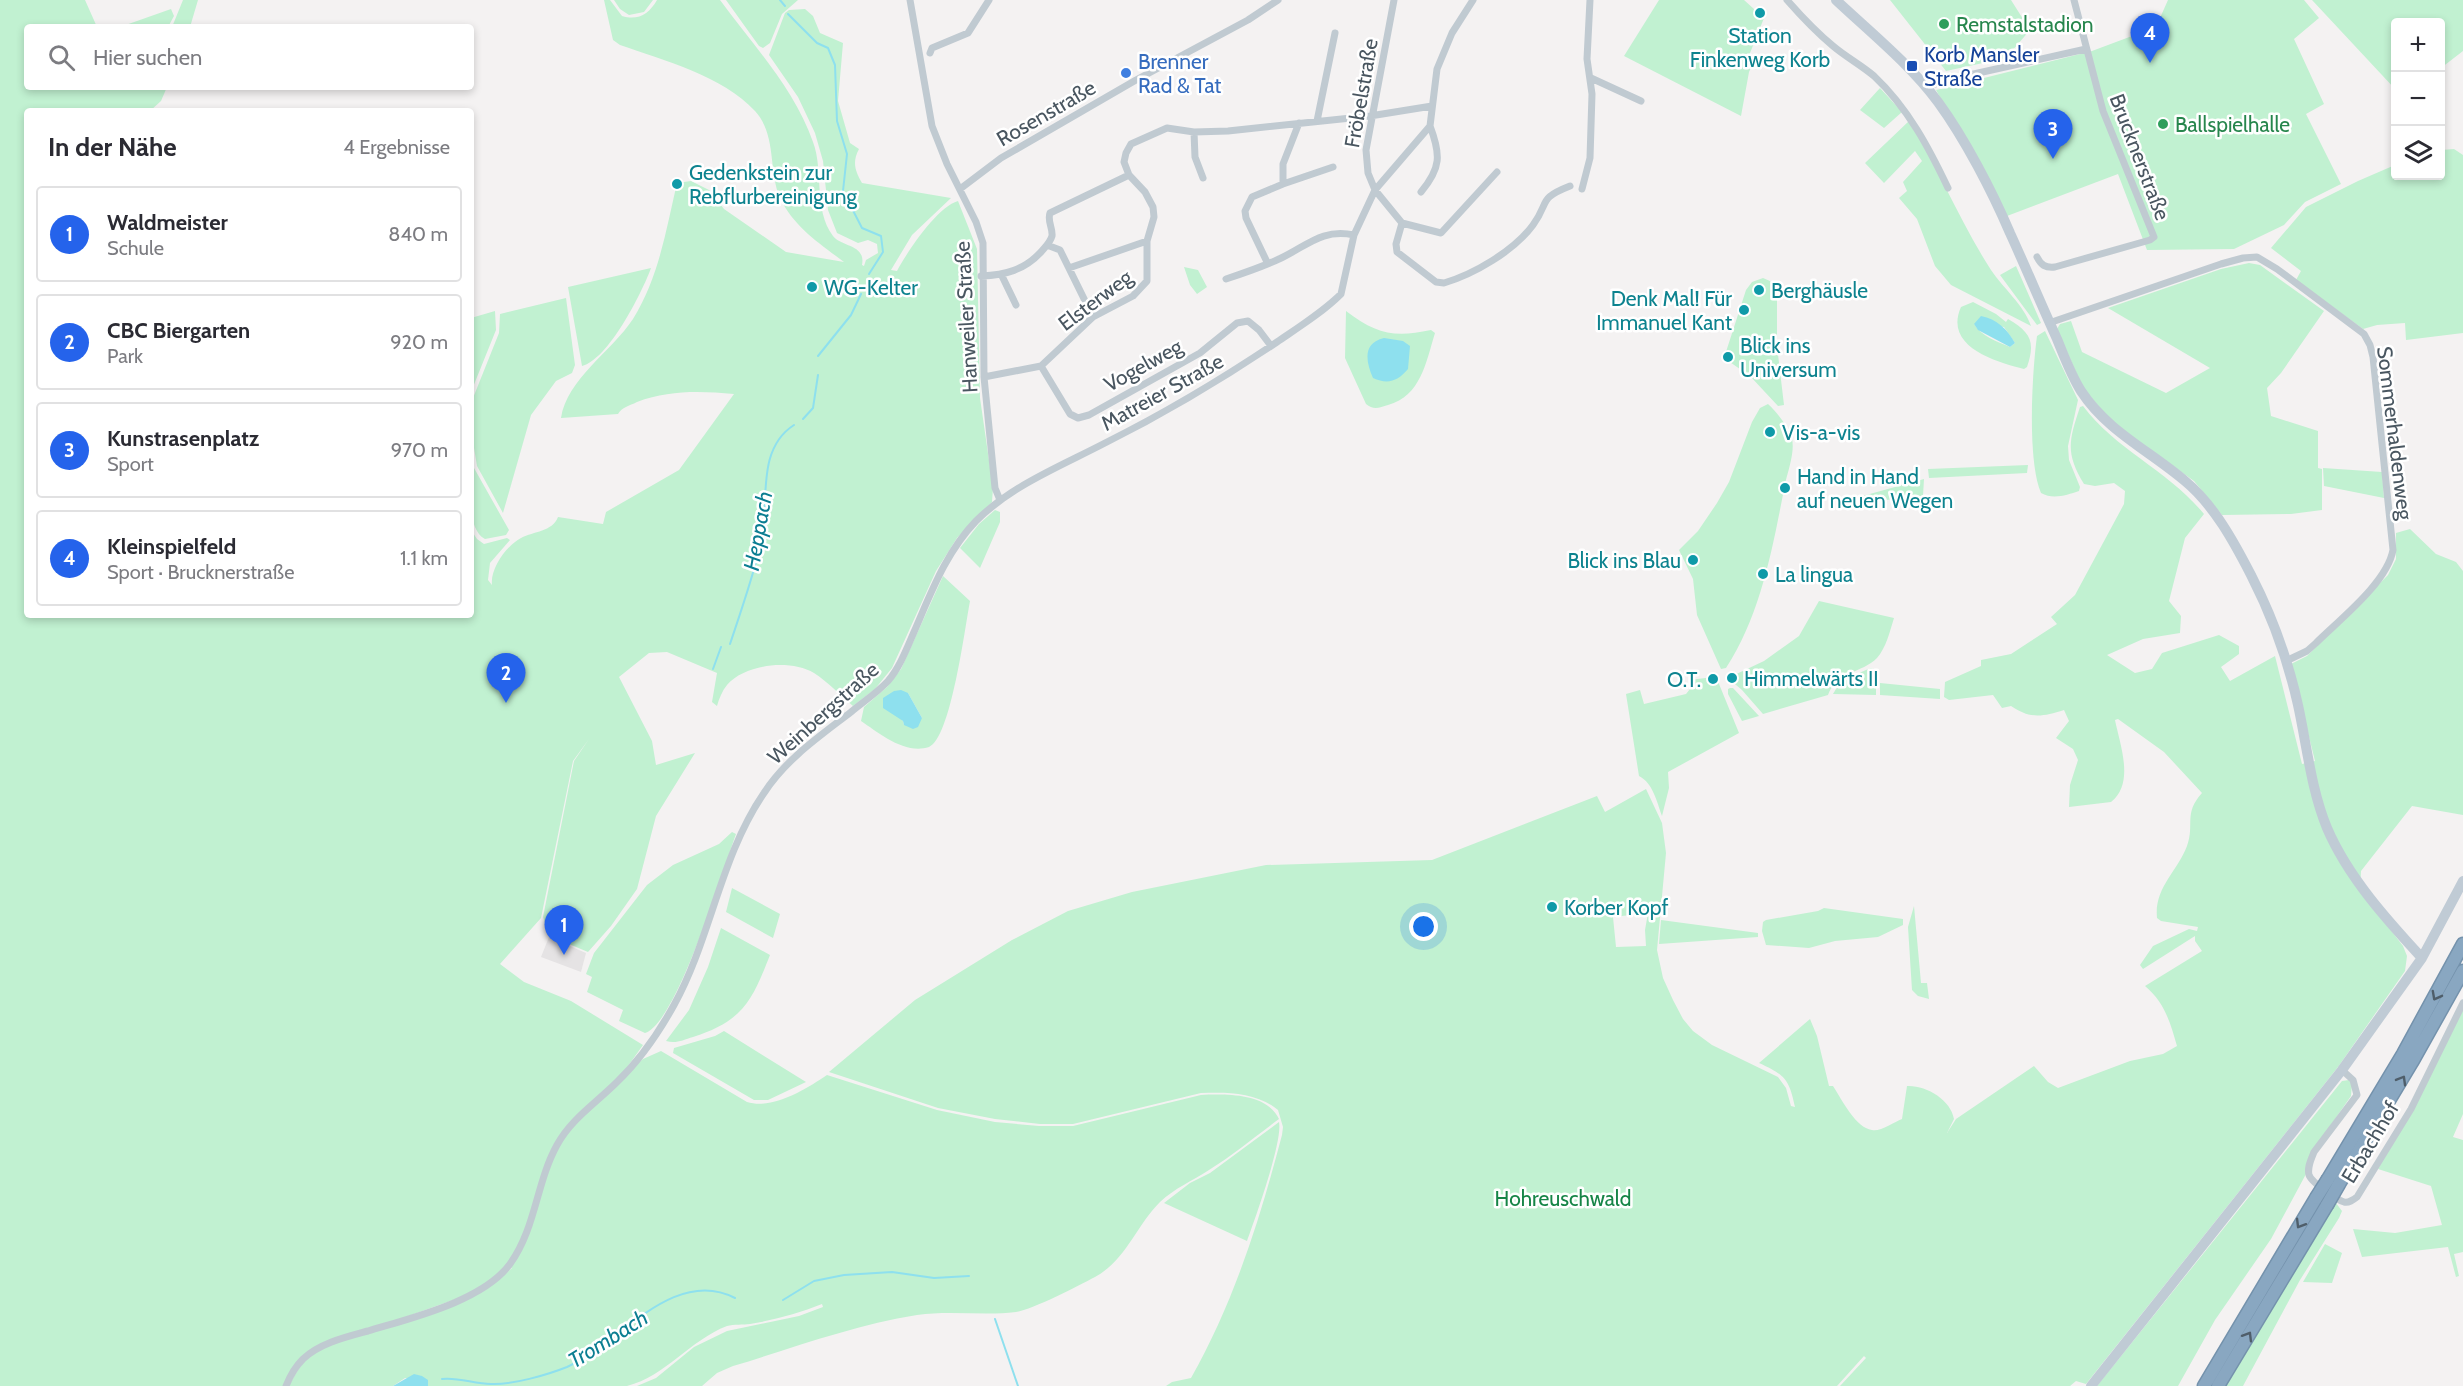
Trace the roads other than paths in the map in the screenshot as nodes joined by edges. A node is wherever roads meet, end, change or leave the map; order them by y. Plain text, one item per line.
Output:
1 (910, 0) edge
2 (989, 0) edge
3 (1278, 0) edge
4 (1394, 0) edge
5 (1473, 0) edge
6 (1590, 0) edge
7 (1787, 0) edge
8 (1836, 0) edge
9 (2074, 0) edge
10 (1335, 33) dead end
11 (2086, 49) junction
12 (930, 53) dead end
13 (1591, 78) junction
14 (1926, 87) junction
15 (1641, 101) dead end
16 (1432, 106) junction
17 (1371, 116) junction
18 (1317, 121) junction
19 (1299, 123) junction
20 (1430, 126) junction
21 (1194, 132) junction
22 (1333, 167) dead end
23 (1497, 172) dead end
24 (1129, 176) junction
25 (1203, 178) dead end
26 (1283, 184) junction
27 (1570, 186) dead end
28 (1948, 188) dead end
29 (960, 189) junction
30 (1582, 189) dead end
31 (1375, 190) junction
32 (1420, 192) dead end
33 (1402, 223) junction
34 (1354, 235) junction
35 (1147, 241) junction
36 (1047, 245) junction
37 (2037, 257) dead end
38 (1267, 262) junction
39 (1070, 268) junction
40 (981, 276) junction
41 (1002, 276) junction
42 (1226, 279) dead end
43 (1016, 305) dead end
44 (1093, 317) junction
45 (2049, 323) junction
46 (1271, 346) junction
47 (1041, 366) junction
48 (984, 377) junction
49 (1000, 500) junction
50 (991, 507) joint
51 (2286, 661) junction
52 (2463, 881) edge
53 (2463, 944) edge
54 (2422, 958) junction
55 (2463, 971) edge
56 (2463, 1003) edge
57 (2342, 1070) junction
58 (2334, 1181) junction
59 (2322, 1202) junction
60 (286, 1386) edge
61 (2091, 1386) edge
62 (2204, 1386) edge
63 (2218, 1386) edge

1 - 29 street, Hanweiler Straße
2 - 12 street
3 - 29 street, Rosenstraße
4 - 17 street, Fröbelstraße
5 - 16 street
6 - 13 street
7 - 28 street
8 - 14 street
9 - 11 street, Brucknerstraße
10 - 18 street
11 - 14 street
11 - 37 street, Brucknerstraße
13 - 15 street
13 - 30 street
14 - 45 street
16 - 17 street
16 - 20 street
17 - 18 street
17 - 31 street, Fröbelstraße
18 - 19 street
19 - 21 street
19 - 26 street
20 - 31 street
20 - 32 street
21 - 24 street
21 - 25 street
22 - 26 street
23 - 33 street
24 - 35 street, Elsterweg
24 - 36 street
26 - 38 street
27 - 33 street
29 - 40 street, Hanweiler Straße
31 - 33 street
31 - 34 street
34 - 38 street
34 - 46 street, Matreier Straße
35 - 39 street
35 - 44 street, Elsterweg
36 - 39 street
36 - 41 street
38 - 42 street
39 - 44 street
40 - 41 street
40 - 48 street, Hanweiler Straße
41 - 43 street
44 - 47 street, Elsterweg
45 - 51 street
45 - 51 street, Sommerhaldenweg
46 - 47 street, Vogelweg
46 - 49 street, Matreier Straße
47 - 48 street
48 - 49 street, Hanweiler Straße
49 - 50 street, Matreier Straße
50 - 60 street, Weinbergstraße
51 - 54 street
52 - 54 street
53 -> 58 highway
54 - 57 street
58 -> 55 highway
56 - 57 street, Erbachhof
57 - 61 street
58 - 59 highway, bridge
59 -> 62 highway
63 -> 59 highway

